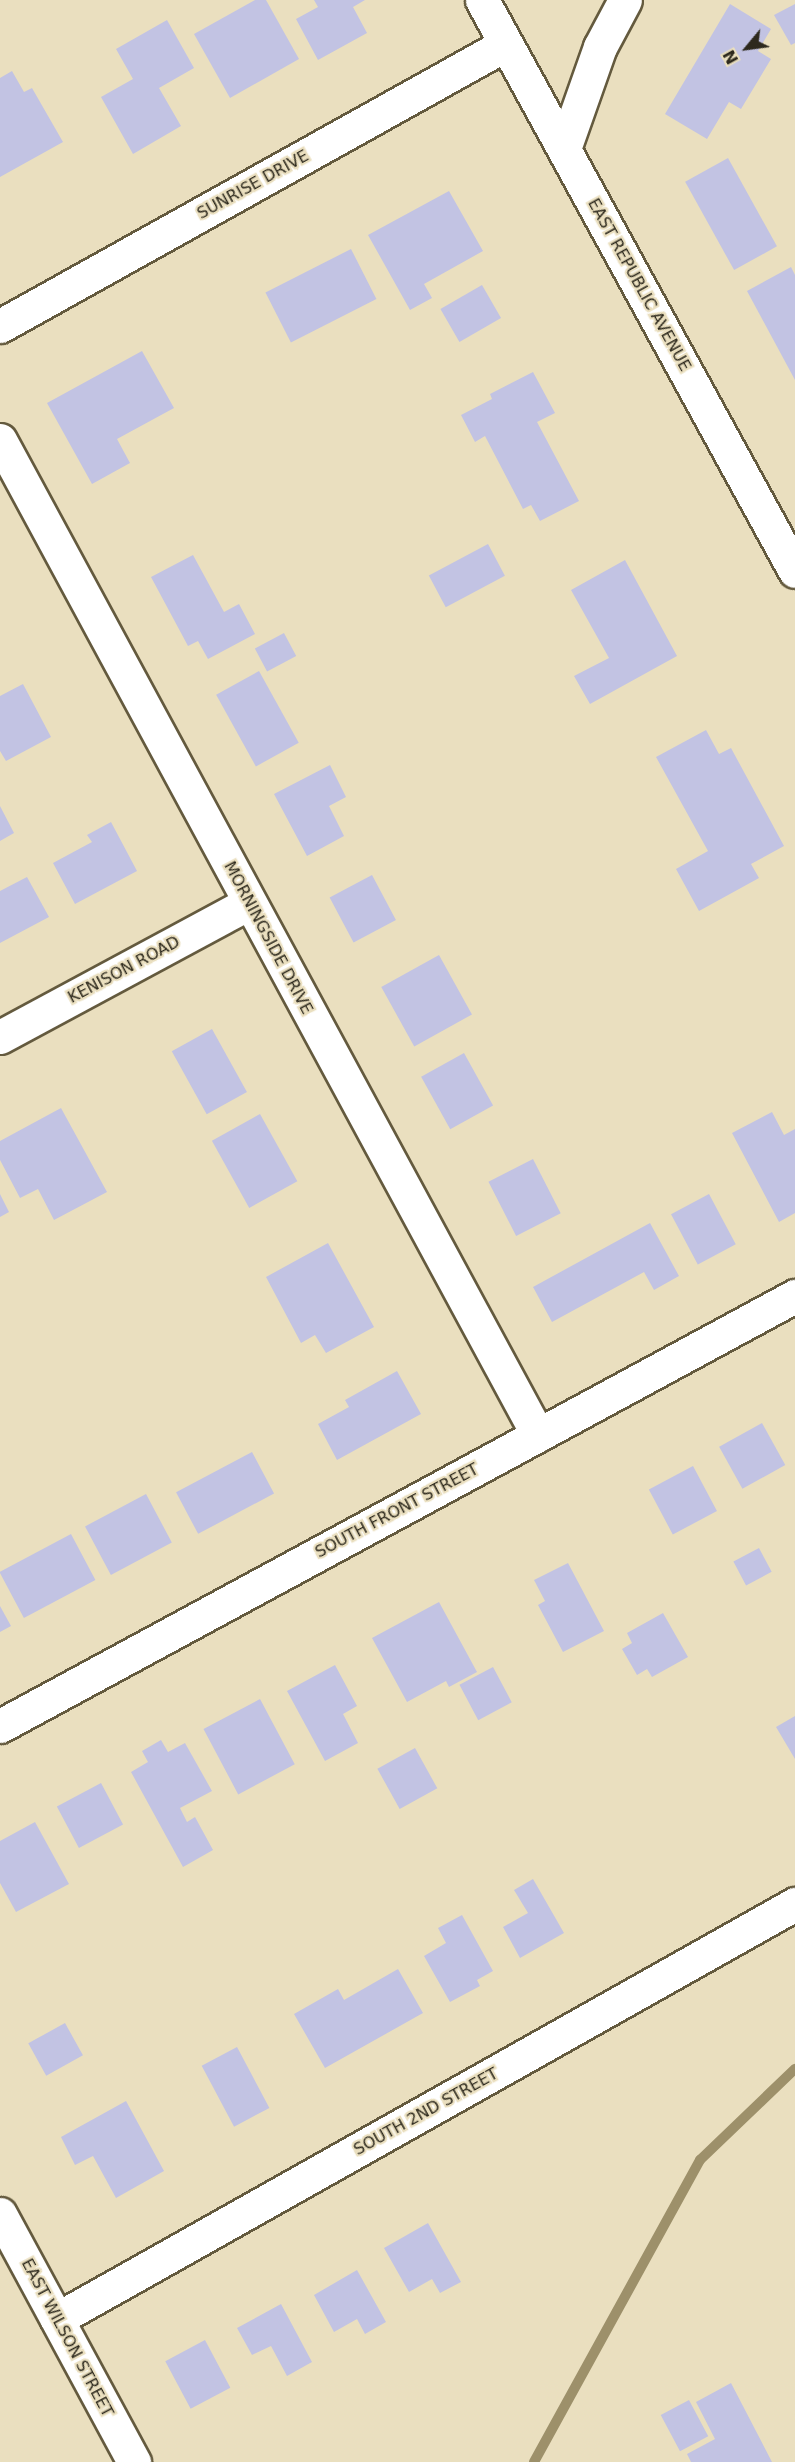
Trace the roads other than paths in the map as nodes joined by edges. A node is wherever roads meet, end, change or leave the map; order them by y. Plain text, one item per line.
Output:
1 (482, 0) edge
2 (625, 0) edge
3 (506, 44) junction
4 (564, 149) junction
5 (0, 326) edge
6 (0, 440) edge
7 (795, 571) edge
8 (249, 903) junction
9 (0, 1037) edge
10 (795, 1296) edge
11 (537, 1435) junction
12 (0, 1726) edge
13 (795, 1904) edge
14 (0, 2214) edge
15 (57, 2319) junction
16 (134, 2462) edge

1 - 3 street, EAST REPUBLIC AVENUE
2 - 4 street
3 - 4 street, EAST REPUBLIC AVENUE
3 - 5 street, SUNRISE DRIVE
4 - 7 street, EAST REPUBLIC AVENUE
6 - 8 street, MORNINGSIDE DRIVE
8 - 9 street, KENISON ROAD
8 - 11 street, MORNINGSIDE DRIVE
10 - 11 street, SOUTH FRONT STREET
11 - 12 street, SOUTH FRONT STREET
13 - 15 street, SOUTH 2ND STREET
14 - 15 street, EAST WILSON STREET
15 - 16 street, EAST WILSON STREET

